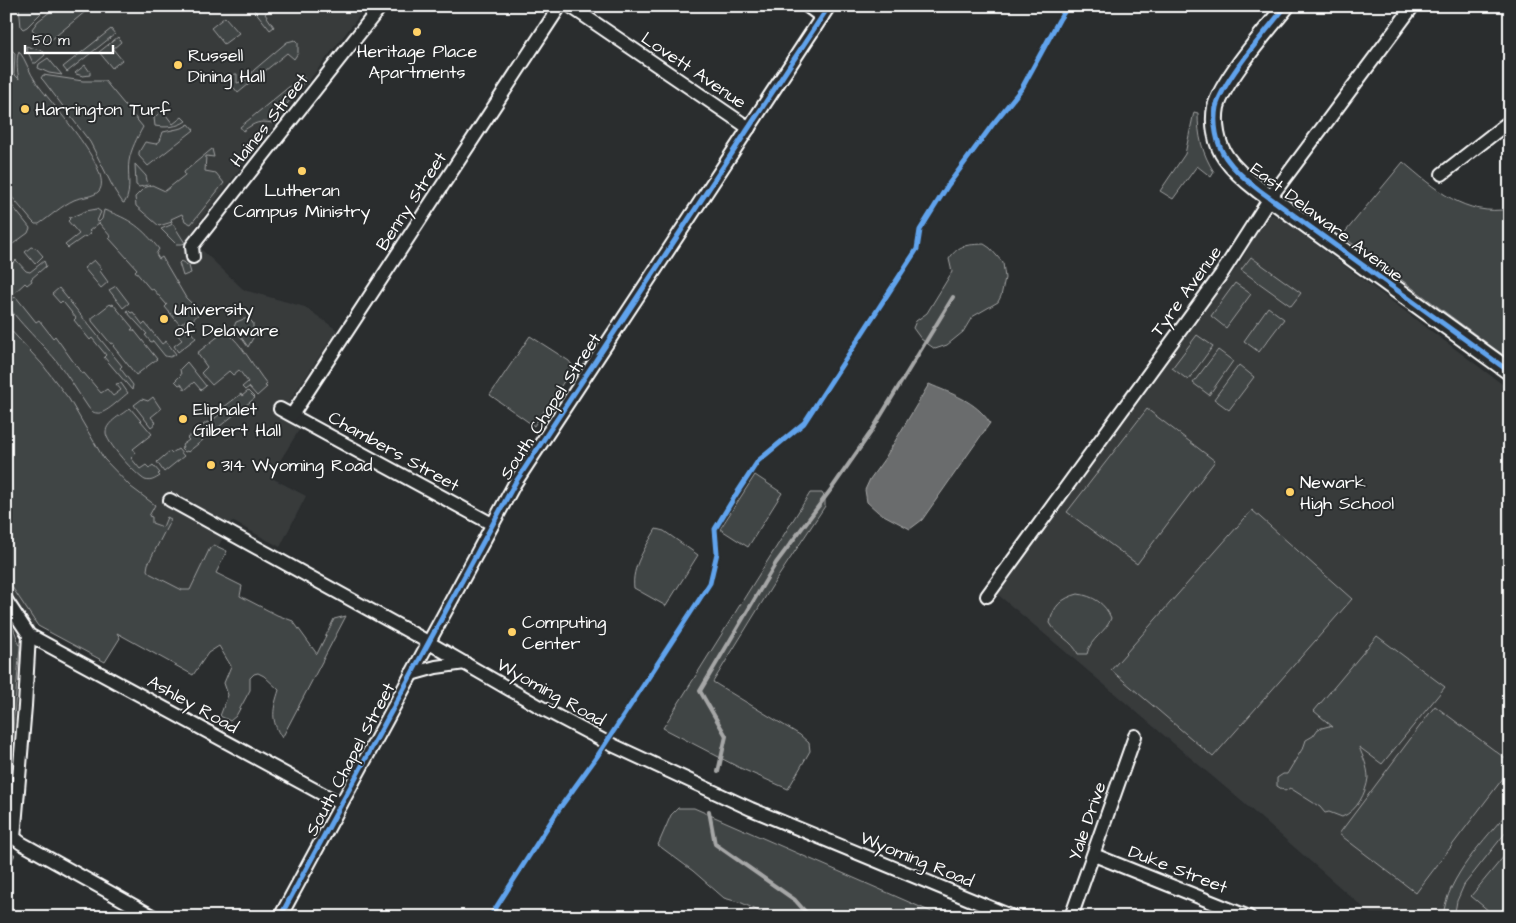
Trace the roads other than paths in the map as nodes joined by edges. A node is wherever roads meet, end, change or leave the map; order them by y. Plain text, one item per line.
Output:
1 (381, 6) edge
2 (560, 6) edge
3 (570, 6) edge
4 (807, 6) edge
5 (1286, 6) edge
6 (1413, 6) edge
7 (825, 11) edge
8 (1510, 122) edge
9 (749, 128) junction
10 (1442, 174) dead end
11 (1270, 198) junction
12 (192, 257) dead end
13 (1510, 372) edge
14 (280, 409) dead end
15 (292, 415) junction
16 (170, 500) dead end
17 (492, 524) junction
18 (987, 596) dead end
19 (6, 600) edge
20 (29, 635) junction
21 (428, 642) junction
22 (465, 663) junction
23 (411, 674) junction
24 (1134, 736) dead end
25 (340, 804) junction
26 (10, 834) edge
27 (1094, 855) junction
28 (154, 917) edge
29 (280, 917) edge
30 (1013, 917) edge
31 (1071, 917) edge
32 (1249, 917) edge

1 - 12 street, Haines Street
2 - 15 street, Benny Street
3 - 9 street, Lovett Avenue
4 - 7 street
5 - 11 main road, East Delaware Avenue
6 - 11 street, Tyre Avenue
7 - 9 street, South Chapel Street
8 - 10 street
9 - 17 street, South Chapel Street
11 - 13 main road, East Delaware Avenue
11 - 18 street, Tyre Avenue
14 - 15 street, Chambers Street
15 - 17 street, Chambers Street
16 - 21 street, Wyoming Road
17 - 21 street, South Chapel Street
19 - 20 street
20 - 25 street, Ashley Road
20 - 26 street
21 - 22 street, Wyoming Road
21 - 23 street, South Chapel Street
22 - 23 street
22 - 30 street, Wyoming Road
23 - 25 street, South Chapel Street
24 - 27 street, Yale Drive
25 - 29 street, South Chapel Street
26 - 28 street
27 - 31 street, Yale Drive
27 - 32 street, Duke Street

